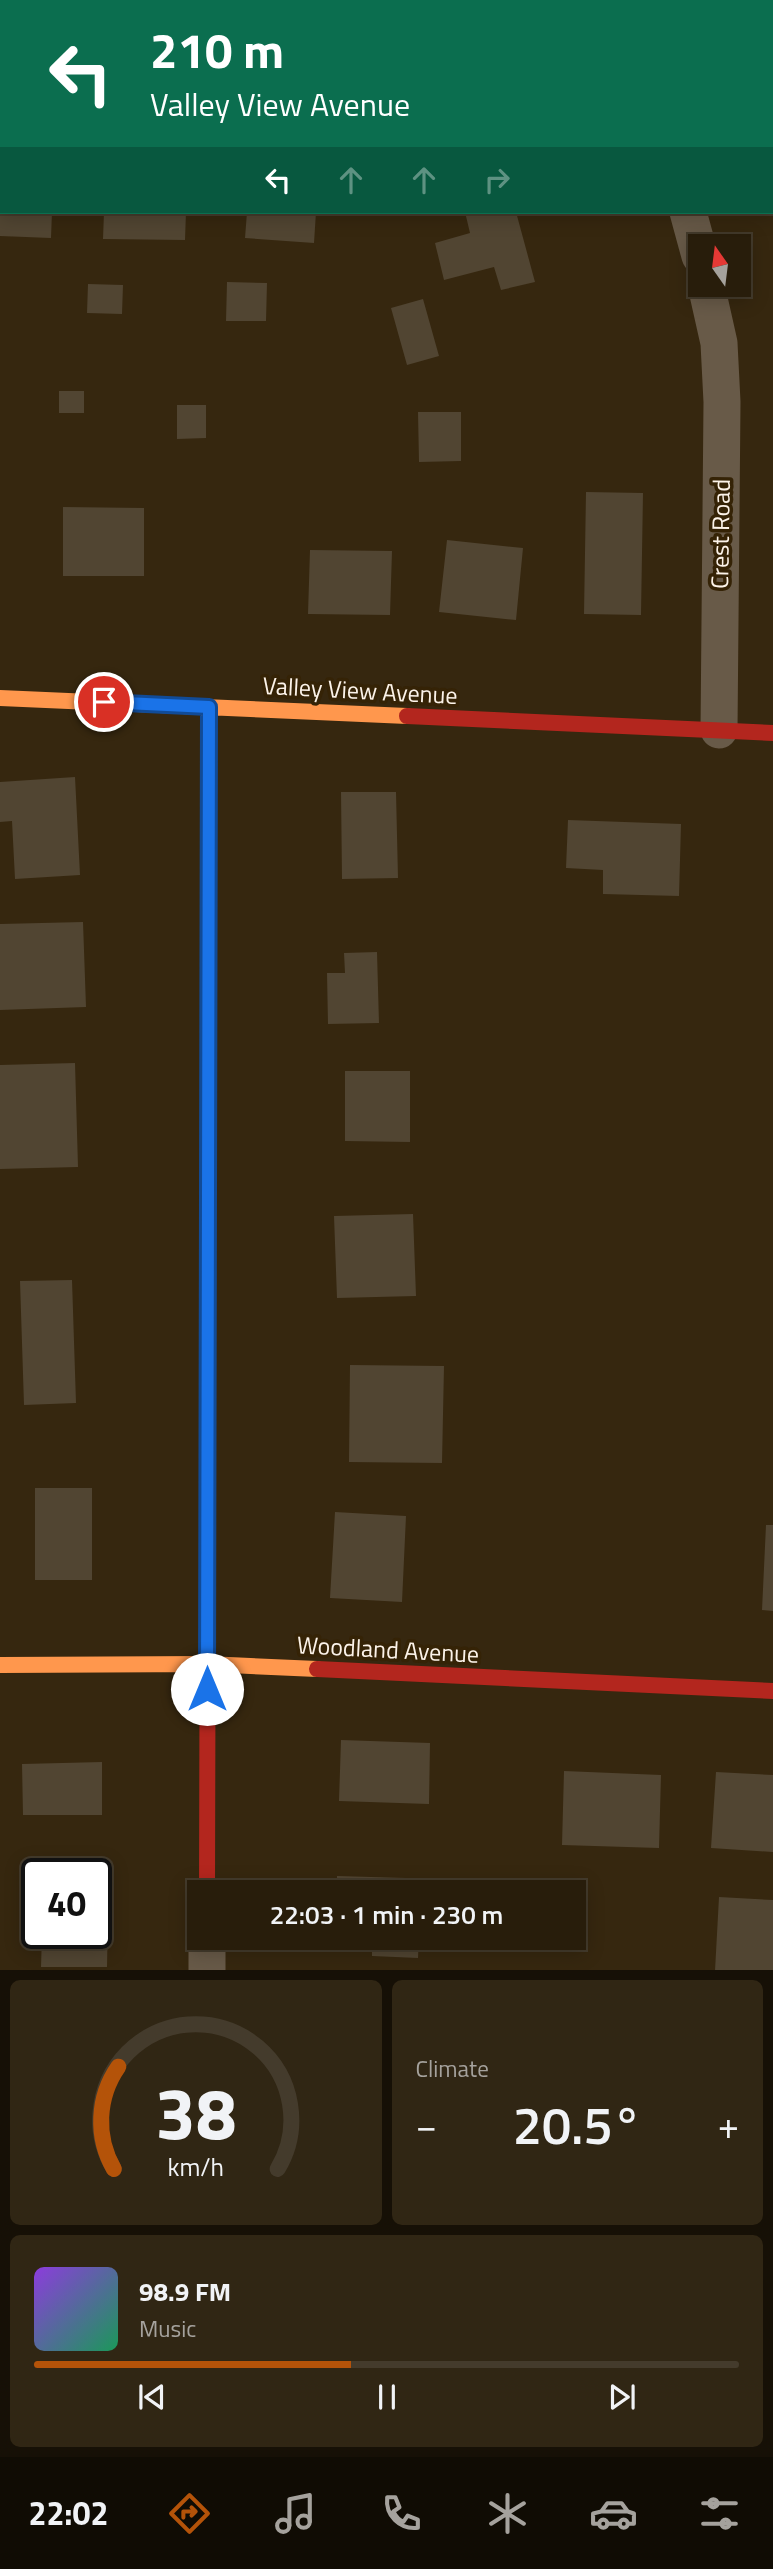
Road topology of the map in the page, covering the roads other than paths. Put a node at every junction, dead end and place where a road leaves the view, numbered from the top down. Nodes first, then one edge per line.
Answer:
1 (689, 214) edge
2 (694, 234) edge
3 (709, 298) edge
4 (0, 698) edge
5 (209, 707) junction
6 (719, 730) junction
7 (773, 733) edge
8 (207, 1664) junction
9 (0, 1665) edge
10 (773, 1691) edge
11 (207, 1880) edge
12 (207, 1950) edge
13 (207, 1970) edge

1 - 2 street
3 - 6 street, Crest Road
4 - 5 street, Valley View Avenue
5 - 6 street, Valley View Avenue
5 - 8 street
6 - 7 street
8 - 9 street, Woodland Avenue
8 - 10 street, Woodland Avenue
8 - 11 street
12 - 13 street

